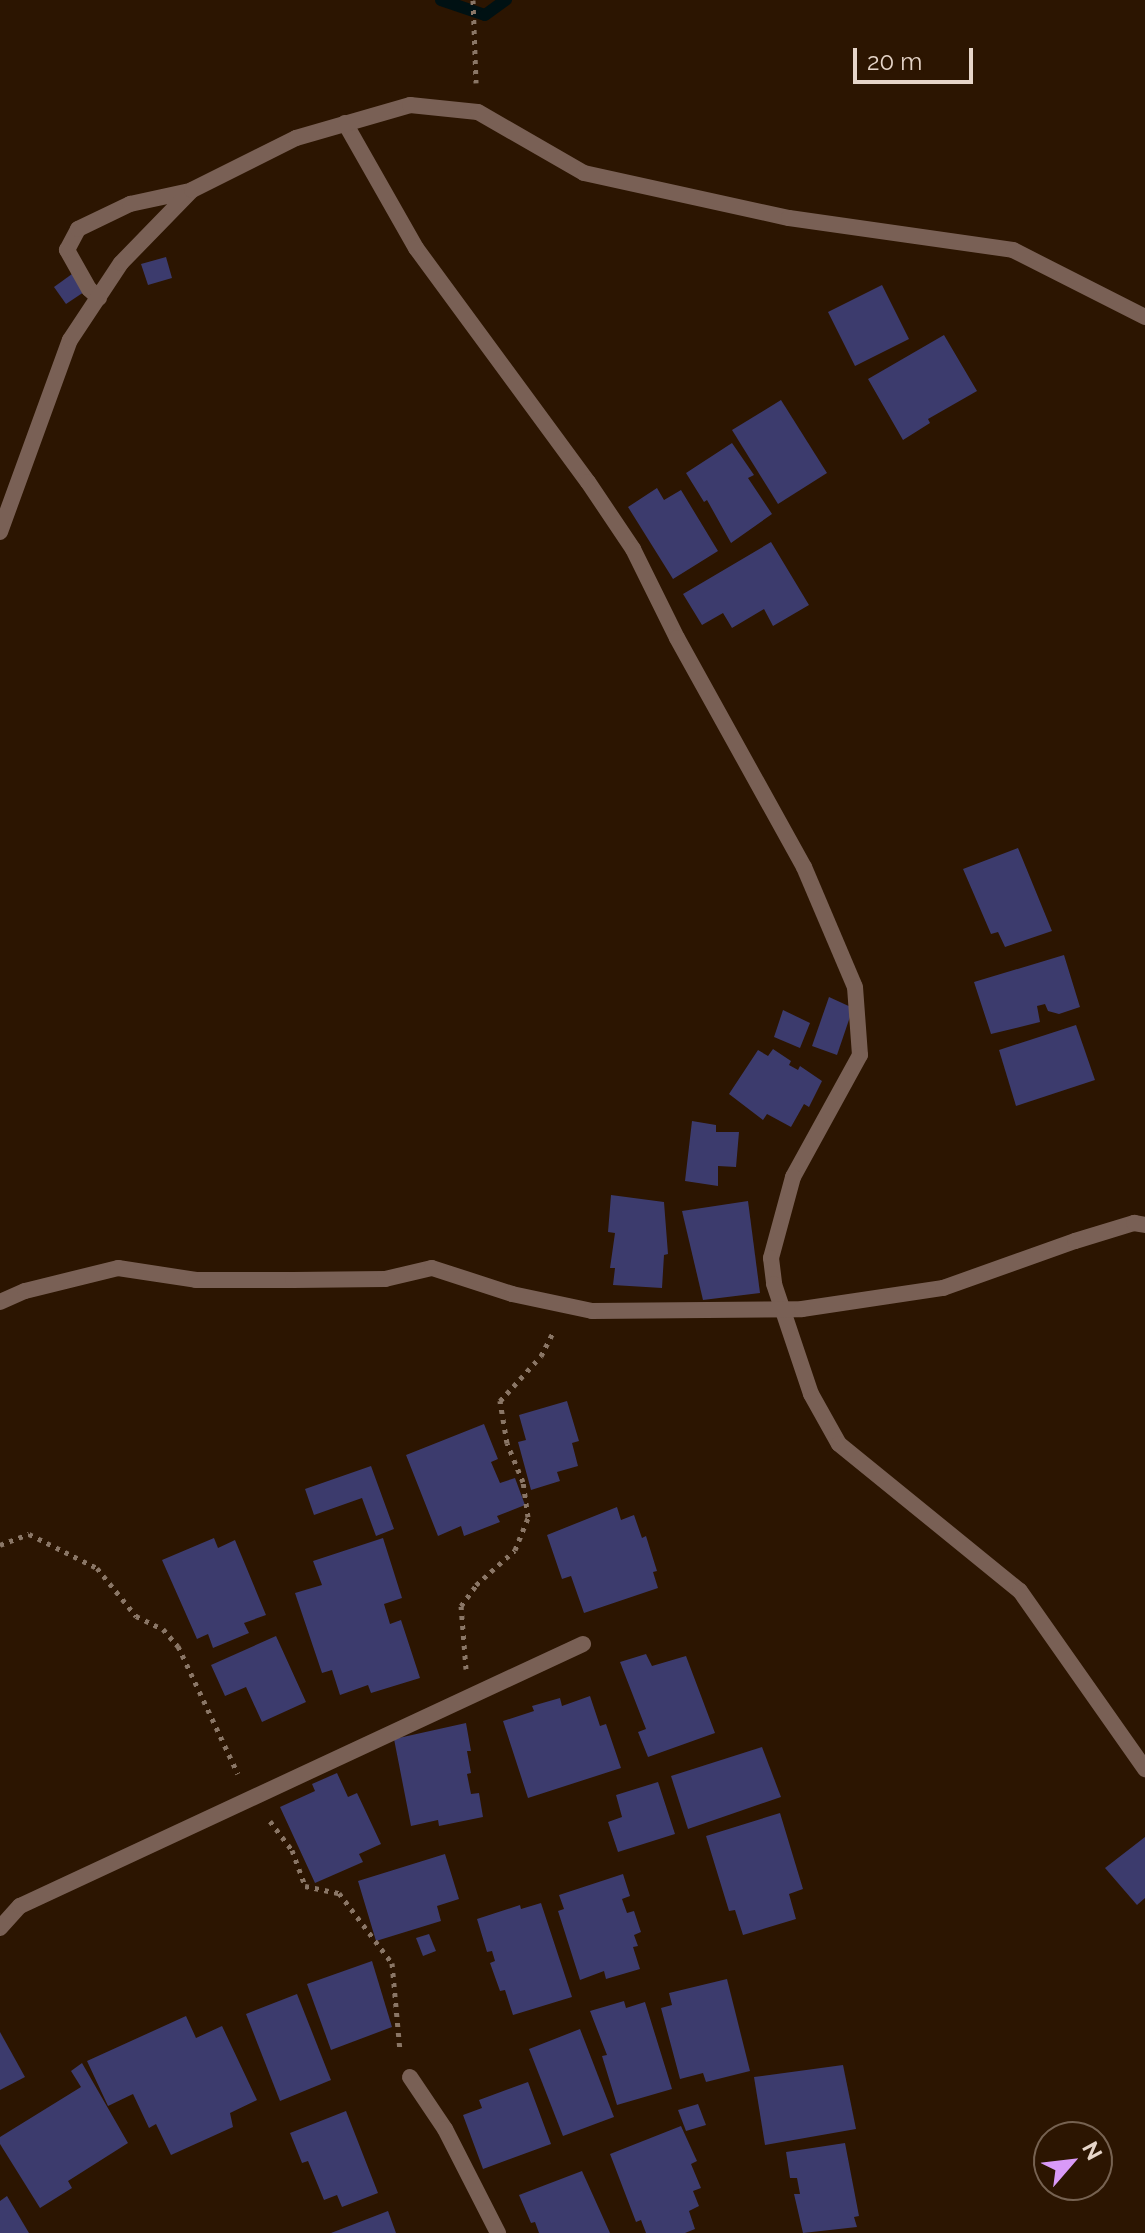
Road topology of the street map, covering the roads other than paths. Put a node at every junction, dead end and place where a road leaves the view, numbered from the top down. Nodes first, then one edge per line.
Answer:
1 (345, 123) junction
2 (192, 190) junction
3 (99, 298) junction
4 (1145, 317) edge
5 (0, 532) edge
6 (1145, 1225) edge
7 (0, 1302) edge
8 (783, 1310) junction
9 (583, 1644) dead end
10 (1145, 1769) edge
11 (0, 1928) edge
12 (410, 2077) dead end
13 (498, 2233) edge

1 - 2 street
1 - 4 street
1 - 8 street
2 - 3 street
2 - 3 street
3 - 5 street
6 - 8 street
7 - 8 street
8 - 10 street
9 - 11 street
12 - 13 street

